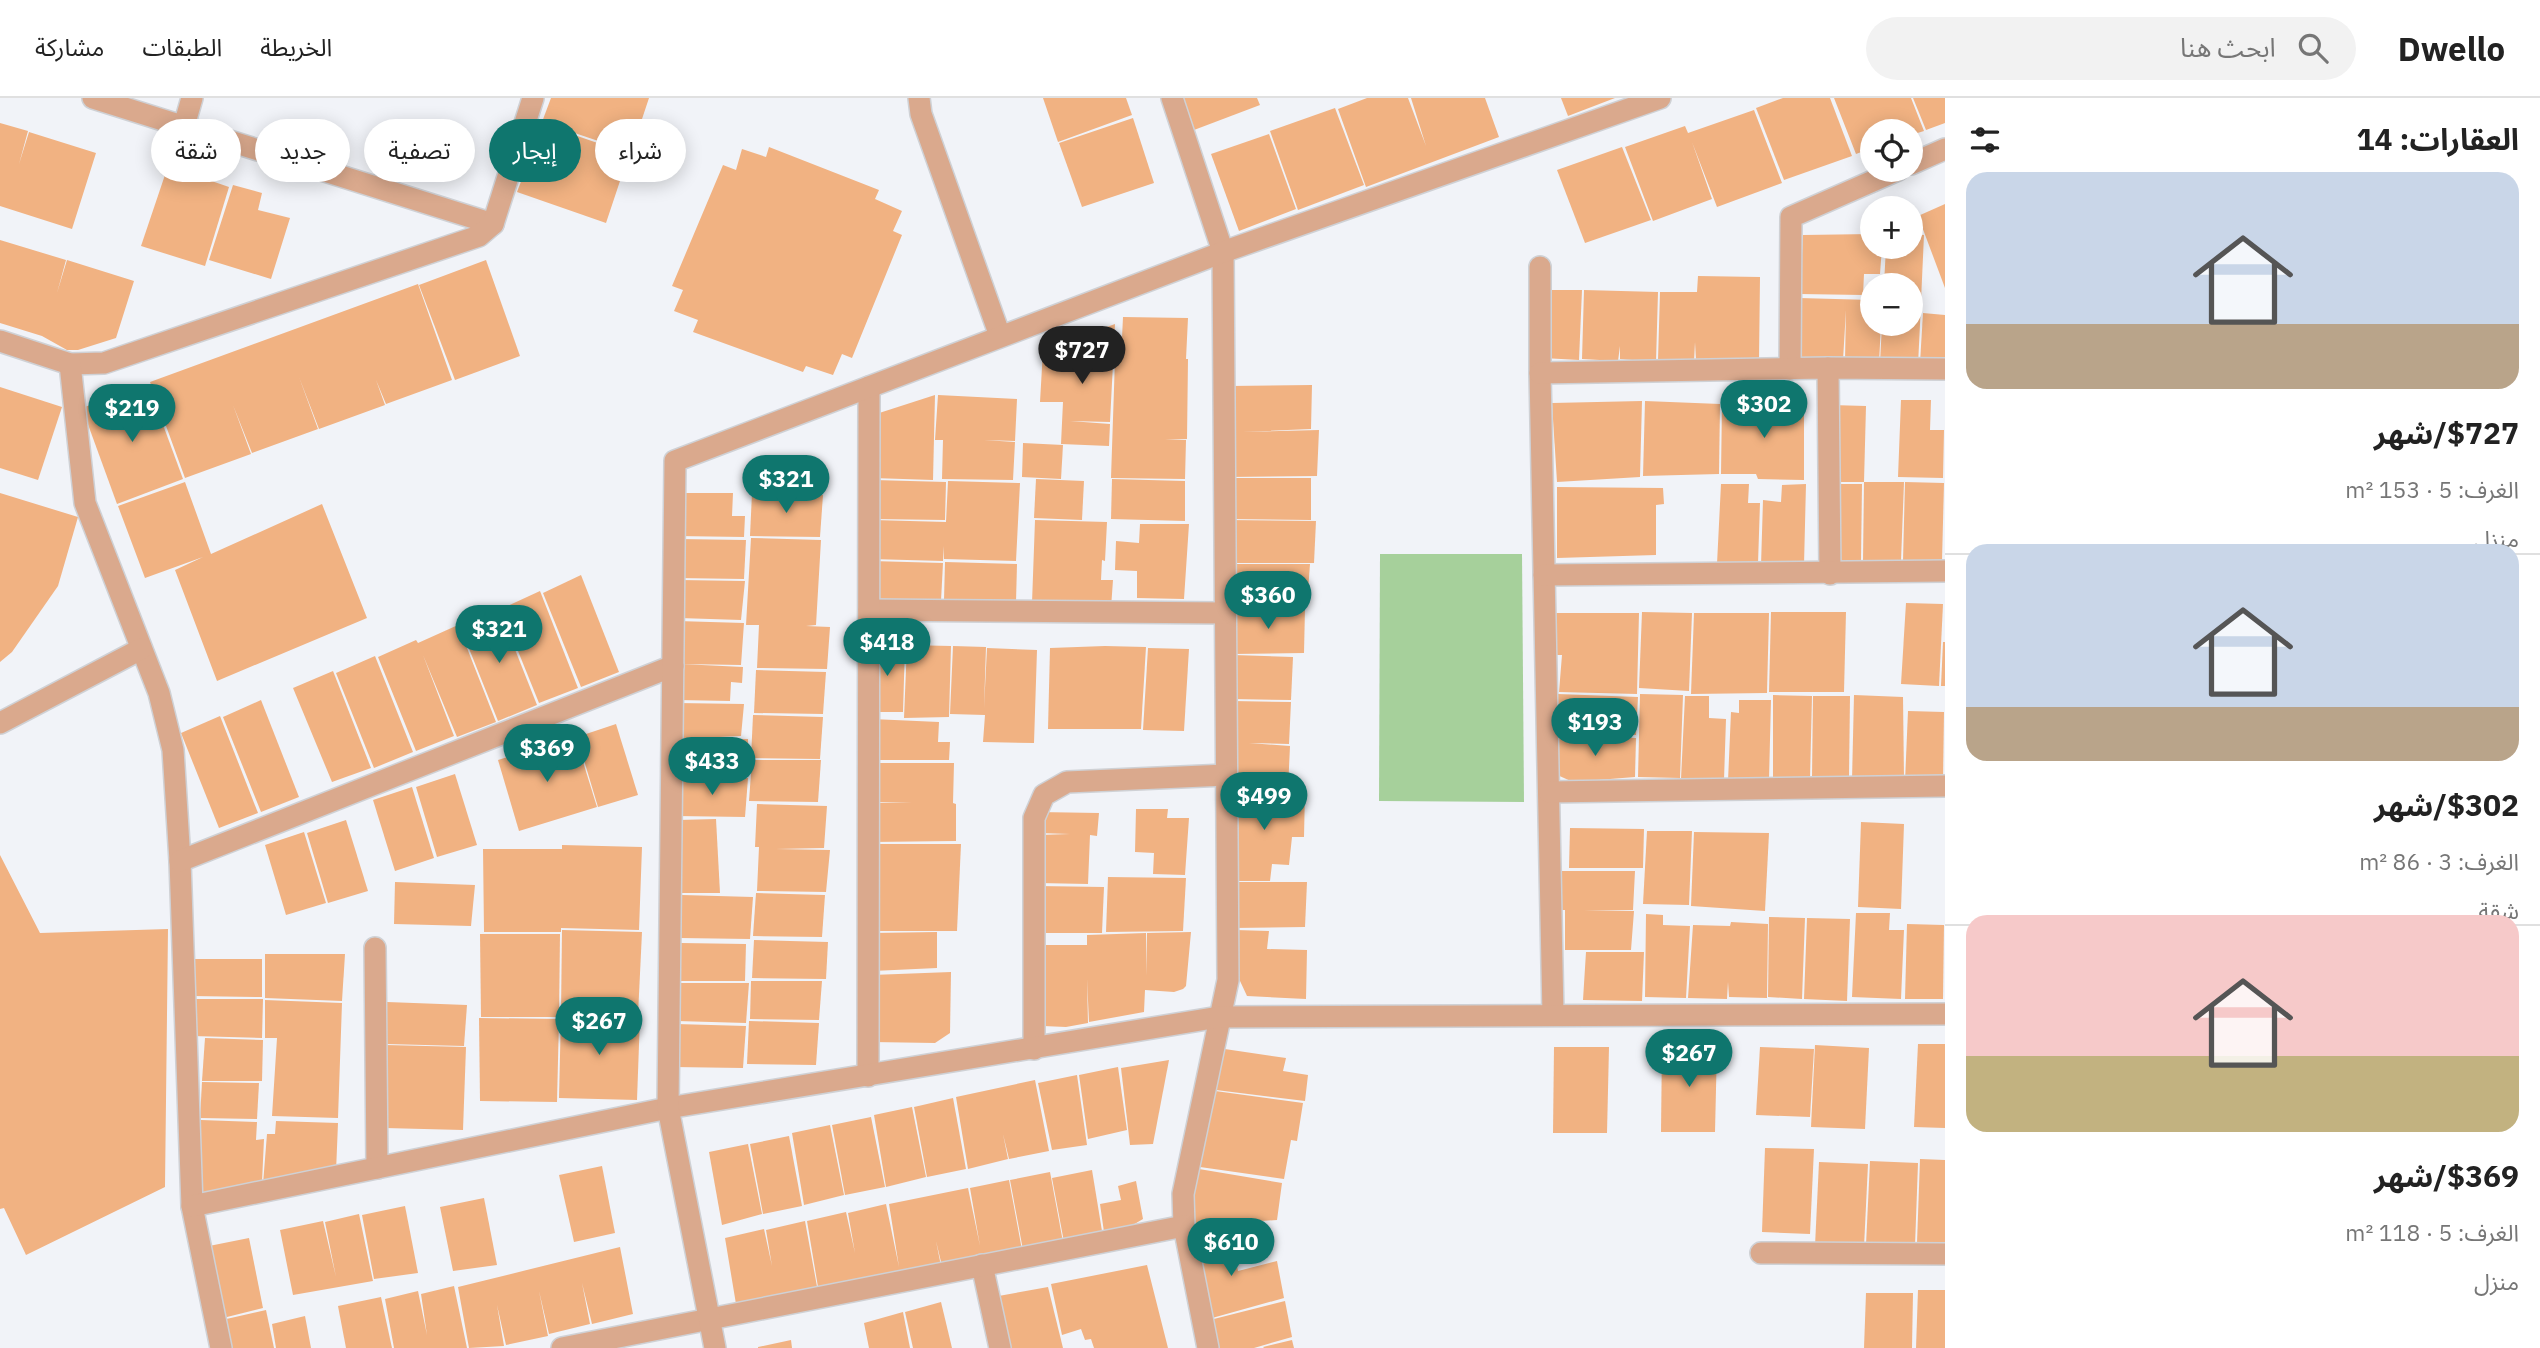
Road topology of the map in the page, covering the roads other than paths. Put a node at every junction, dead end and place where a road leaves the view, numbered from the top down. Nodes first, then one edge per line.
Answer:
1 (93, 98) edge
2 (192, 98) edge
3 (533, 98) edge
4 (919, 98) edge
5 (1172, 98) edge
6 (1660, 98) edge
7 (159, 119) edge
8 (186, 119) edge
9 (241, 145) edge
10 (1945, 149) edge
11 (1923, 159) edge
12 (1871, 182) edge
13 (493, 224) junction
14 (1223, 252) junction
15 (1540, 267) dead end
16 (1000, 337) junction
17 (0, 341) edge
18 (70, 364) junction
19 (1828, 368) junction
20 (1790, 369) junction
21 (1945, 369) edge
22 (1540, 373) junction
23 (869, 387) junction
24 (1945, 571) edge
25 (1830, 574) junction
26 (1544, 575) junction
27 (869, 610) junction
28 (1225, 613) junction
29 (141, 649) junction
30 (673, 666) junction
31 (0, 723) edge
32 (1226, 775) junction
33 (1945, 786) edge
34 (1549, 792) junction
35 (180, 860) junction
36 (375, 948) dead end
37 (1945, 1014) edge
38 (1553, 1015) junction
39 (1219, 1017) junction
40 (1034, 1049) junction
41 (868, 1076) junction
42 (668, 1108) junction
43 (377, 1168) junction
44 (192, 1206) junction
45 (1184, 1226) junction
46 (1761, 1252) dead end
47 (1945, 1254) edge
48 (982, 1265) junction
49 (710, 1320) junction
50 (221, 1348) edge
51 (562, 1348) edge
52 (715, 1348) edge
53 (999, 1348) edge
54 (1208, 1348) edge

1 - 7 street
2 - 8 street
3 - 13 street
4 - 16 street
5 - 14 street
6 - 14 street
9 - 13 street
10 - 11 street
12 - 20 street
13 - 18 street
14 - 16 street
14 - 28 street
15 - 22 street
16 - 23 street
17 - 18 street
18 - 29 street
19 - 20 street
19 - 21 street
19 - 25 street
20 - 22 street
22 - 26 street
23 - 27 street
23 - 30 street
24 - 25 street
25 - 26 street
26 - 34 street
27 - 28 street
27 - 41 street
28 - 32 street
29 - 31 street
29 - 35 street
30 - 35 street
30 - 42 street
32 - 39 street
32 - 40 street
33 - 34 street
34 - 38 street
35 - 44 street
36 - 43 street
37 - 38 street
38 - 39 street
39 - 40 street
39 - 45 street
40 - 41 street
41 - 42 street
42 - 43 street
42 - 49 street
43 - 44 street
44 - 50 street
45 - 48 street
45 - 54 street
46 - 47 street
48 - 49 street
48 - 53 street
49 - 51 street
49 - 52 street

